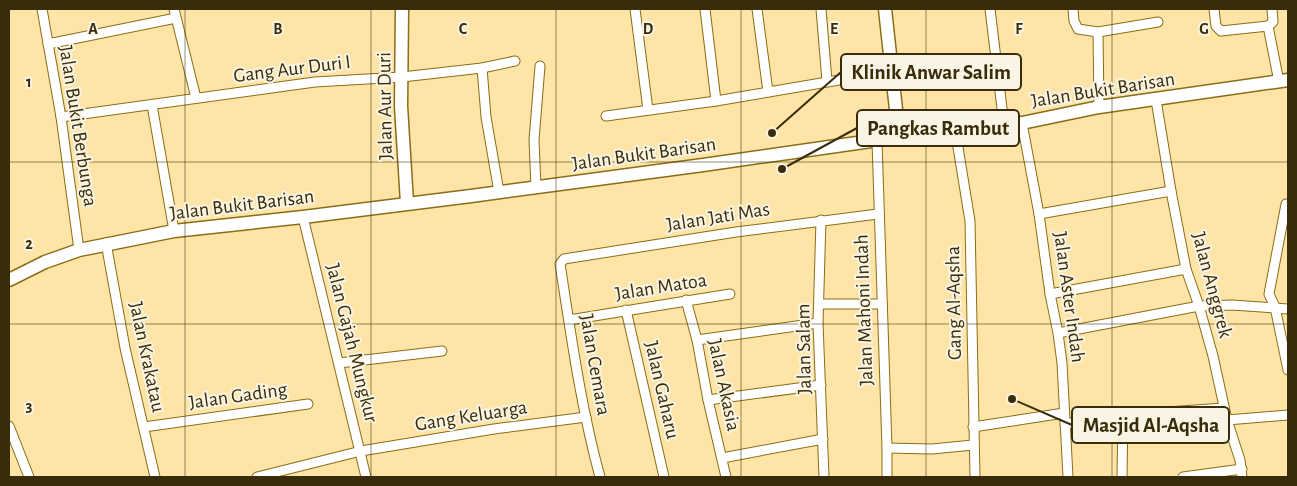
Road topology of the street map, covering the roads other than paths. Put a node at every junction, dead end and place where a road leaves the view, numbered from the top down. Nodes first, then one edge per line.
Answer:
1 (42, 9) edge
2 (402, 9) edge
3 (635, 9) edge
4 (705, 9) edge
5 (757, 9) edge
6 (821, 9) edge
7 (885, 9) edge
8 (990, 9) edge
9 (1073, 9) edge
10 (1214, 9) edge
11 (1272, 9) edge
12 (175, 13) edge
13 (1158, 22) dead end
14 (1268, 26) junction
15 (1098, 32) junction
16 (48, 44) junction
17 (515, 61) dead end
18 (540, 66) dead end
19 (482, 68) junction
20 (892, 70) junction
21 (402, 77) junction
22 (828, 81) junction
23 (1284, 81) edge
24 (768, 92) junction
25 (196, 98) junction
26 (1156, 100) junction
27 (716, 101) junction
28 (152, 105) junction
29 (1099, 108) junction
30 (648, 110) junction
31 (606, 116) dead end
32 (61, 117) junction
33 (1022, 123) junction
34 (1004, 125) junction
35 (955, 129) junction
36 (899, 137) junction
37 (876, 141) junction
38 (536, 187) junction
39 (1171, 191) junction
40 (499, 192) junction
41 (407, 203) junction
42 (1286, 204) dead end
43 (878, 214) junction
44 (1039, 214) junction
45 (304, 217) junction
46 (821, 220) junction
47 (174, 231) junction
48 (106, 243) junction
49 (79, 250) junction
50 (564, 259) joint
51 (1186, 269) junction
52 (9, 280) edge
53 (730, 294) dead end
54 (1050, 294) junction
55 (686, 300) junction
56 (820, 304) junction
57 (882, 304) junction
58 (1199, 306) junction
59 (1275, 307) junction
60 (1288, 309) edge
61 (626, 310) junction
62 (569, 320) junction
63 (818, 323) junction
64 (1058, 332) junction
65 (697, 340) junction
66 (442, 351) dead end
67 (339, 363) junction
68 (1288, 370) edge
69 (822, 385) junction
70 (708, 400) junction
71 (308, 404) dead end
72 (1224, 408) junction
73 (1064, 413) junction
74 (1123, 416) junction
75 (1288, 416) edge
76 (586, 417) junction
77 (1226, 420) junction
78 (1065, 424) junction
79 (9, 426) edge
80 (144, 427) junction
81 (973, 427) junction
82 (823, 439) junction
83 (973, 445) junction
84 (887, 448) junction
85 (361, 451) junction
86 (722, 458) junction
87 (1242, 473) edge
88 (29, 477) edge
89 (155, 477) edge
90 (257, 477) edge
91 (366, 477) edge
92 (600, 477) edge
93 (664, 477) edge
94 (726, 477) edge
95 (824, 477) edge
96 (887, 477) edge
97 (975, 477) edge
98 (1068, 477) edge
99 (1122, 477) edge
100 (1184, 477) edge

1 - 16 street, Jalan Bukit Berbunga
2 - 21 main road, Jalan Aur Duri
3 - 30 street
4 - 27 street
5 - 24 street
6 - 22 street
7 - 20 main road
8 - 34 street
9 - 15 street
10 - 14 street
11 - 14 street
12 - 16 street
12 - 25 street
13 - 15 street
14 - 23 street
15 - 29 street
16 - 32 street, Jalan Bukit Berbunga
17 - 19 street, Gang Aur Duri I
18 - 38 street
19 - 21 street, Gang Aur Duri I
19 - 40 street
20 - 22 street
20 - 36 main road
21 - 25 street, Gang Aur Duri I
21 - 41 main road, Jalan Aur Duri
22 - 24 street
23 - 26 main road, Jalan Bukit Barisan
24 - 27 street
25 - 28 street, Gang Aur Duri I
26 - 29 main road, Jalan Bukit Barisan
26 - 39 street, Jalan Anggrek
27 - 30 street
28 - 32 street, Gang Aur Duri I
28 - 47 street
29 - 33 main road, Jalan Bukit Barisan
30 - 31 street
32 - 49 street, Jalan Bukit Berbunga
33 - 34 main road, Jalan Bukit Barisan
33 - 44 street, Jalan Aster Indah
34 - 35 main road, Jalan Bukit Barisan
35 - 36 main road, Jalan Bukit Barisan
35 - 81 street, Gang Al-Aqsha
36 - 37 main road, Jalan Bukit Barisan
37 - 38 main road, Jalan Bukit Barisan
37 - 43 street, Jalan Mahoni Indah
38 - 40 main road, Jalan Bukit Barisan
39 - 44 street
39 - 51 street, Jalan Anggrek
40 - 41 main road, Jalan Bukit Barisan
41 - 45 main road, Jalan Bukit Barisan
42 - 59 street
43 - 46 street, Jalan Jati Mas
43 - 57 street, Jalan Mahoni Indah
44 - 54 street, Jalan Aster Indah
45 - 47 main road, Jalan Bukit Barisan
45 - 67 street, Jalan Gajah Mungkur
46 - 50 street, Jalan Jati Mas
46 - 56 street, Jalan Salam
47 - 48 main road, Jalan Bukit Barisan
48 - 49 main road, Jalan Bukit Barisan
48 - 80 street, Jalan Krakatau
49 - 52 main road, Jalan Bukit Barisan
50 - 62 street, Jalan Cemara
51 - 54 street
51 - 58 street, Jalan Anggrek
53 - 55 street, Jalan Matoa
54 - 64 street, Jalan Aster Indah
55 - 61 street, Jalan Matoa
55 - 65 street, Jalan Akasia
56 - 57 street
56 - 63 street, Jalan Salam
57 - 84 street, Jalan Mahoni Indah
58 - 59 street
58 - 64 street
58 - 72 street, Jalan Anggrek
59 - 60 street
59 - 68 street
61 - 62 street, Jalan Matoa
61 - 93 street, Jalan Gaharu
62 - 76 street, Jalan Cemara
63 - 65 street
63 - 69 street, Jalan Salam
64 - 73 street, Jalan Aster Indah
65 - 70 street, Jalan Akasia
66 - 67 street
67 - 85 street, Jalan Gajah Mungkur
69 - 70 street
69 - 82 street, Jalan Salam
70 - 86 street, Jalan Akasia
71 - 80 street, Jalan Gading
72 - 74 street
72 - 77 street, Jalan Anggrek
73 - 78 street, Jalan Aster Indah
73 - 81 street
74 - 78 street
74 - 99 street
75 - 77 street
76 - 85 street, Gang Keluarga
76 - 92 street, Jalan Cemara
77 - 87 street, Jalan Anggrek
78 - 98 street, Jalan Aster Indah
79 - 88 street
80 - 89 street, Jalan Krakatau
81 - 83 street, Gang Al-Aqsha
82 - 86 street
82 - 95 street, Jalan Salam
83 - 84 street
83 - 97 street, Gang Al-Aqsha
84 - 96 street, Jalan Mahoni Indah
85 - 90 street, Gang Keluarga
85 - 91 street, Jalan Gajah Mungkur
86 - 94 street, Jalan Akasia
87 - 100 street

